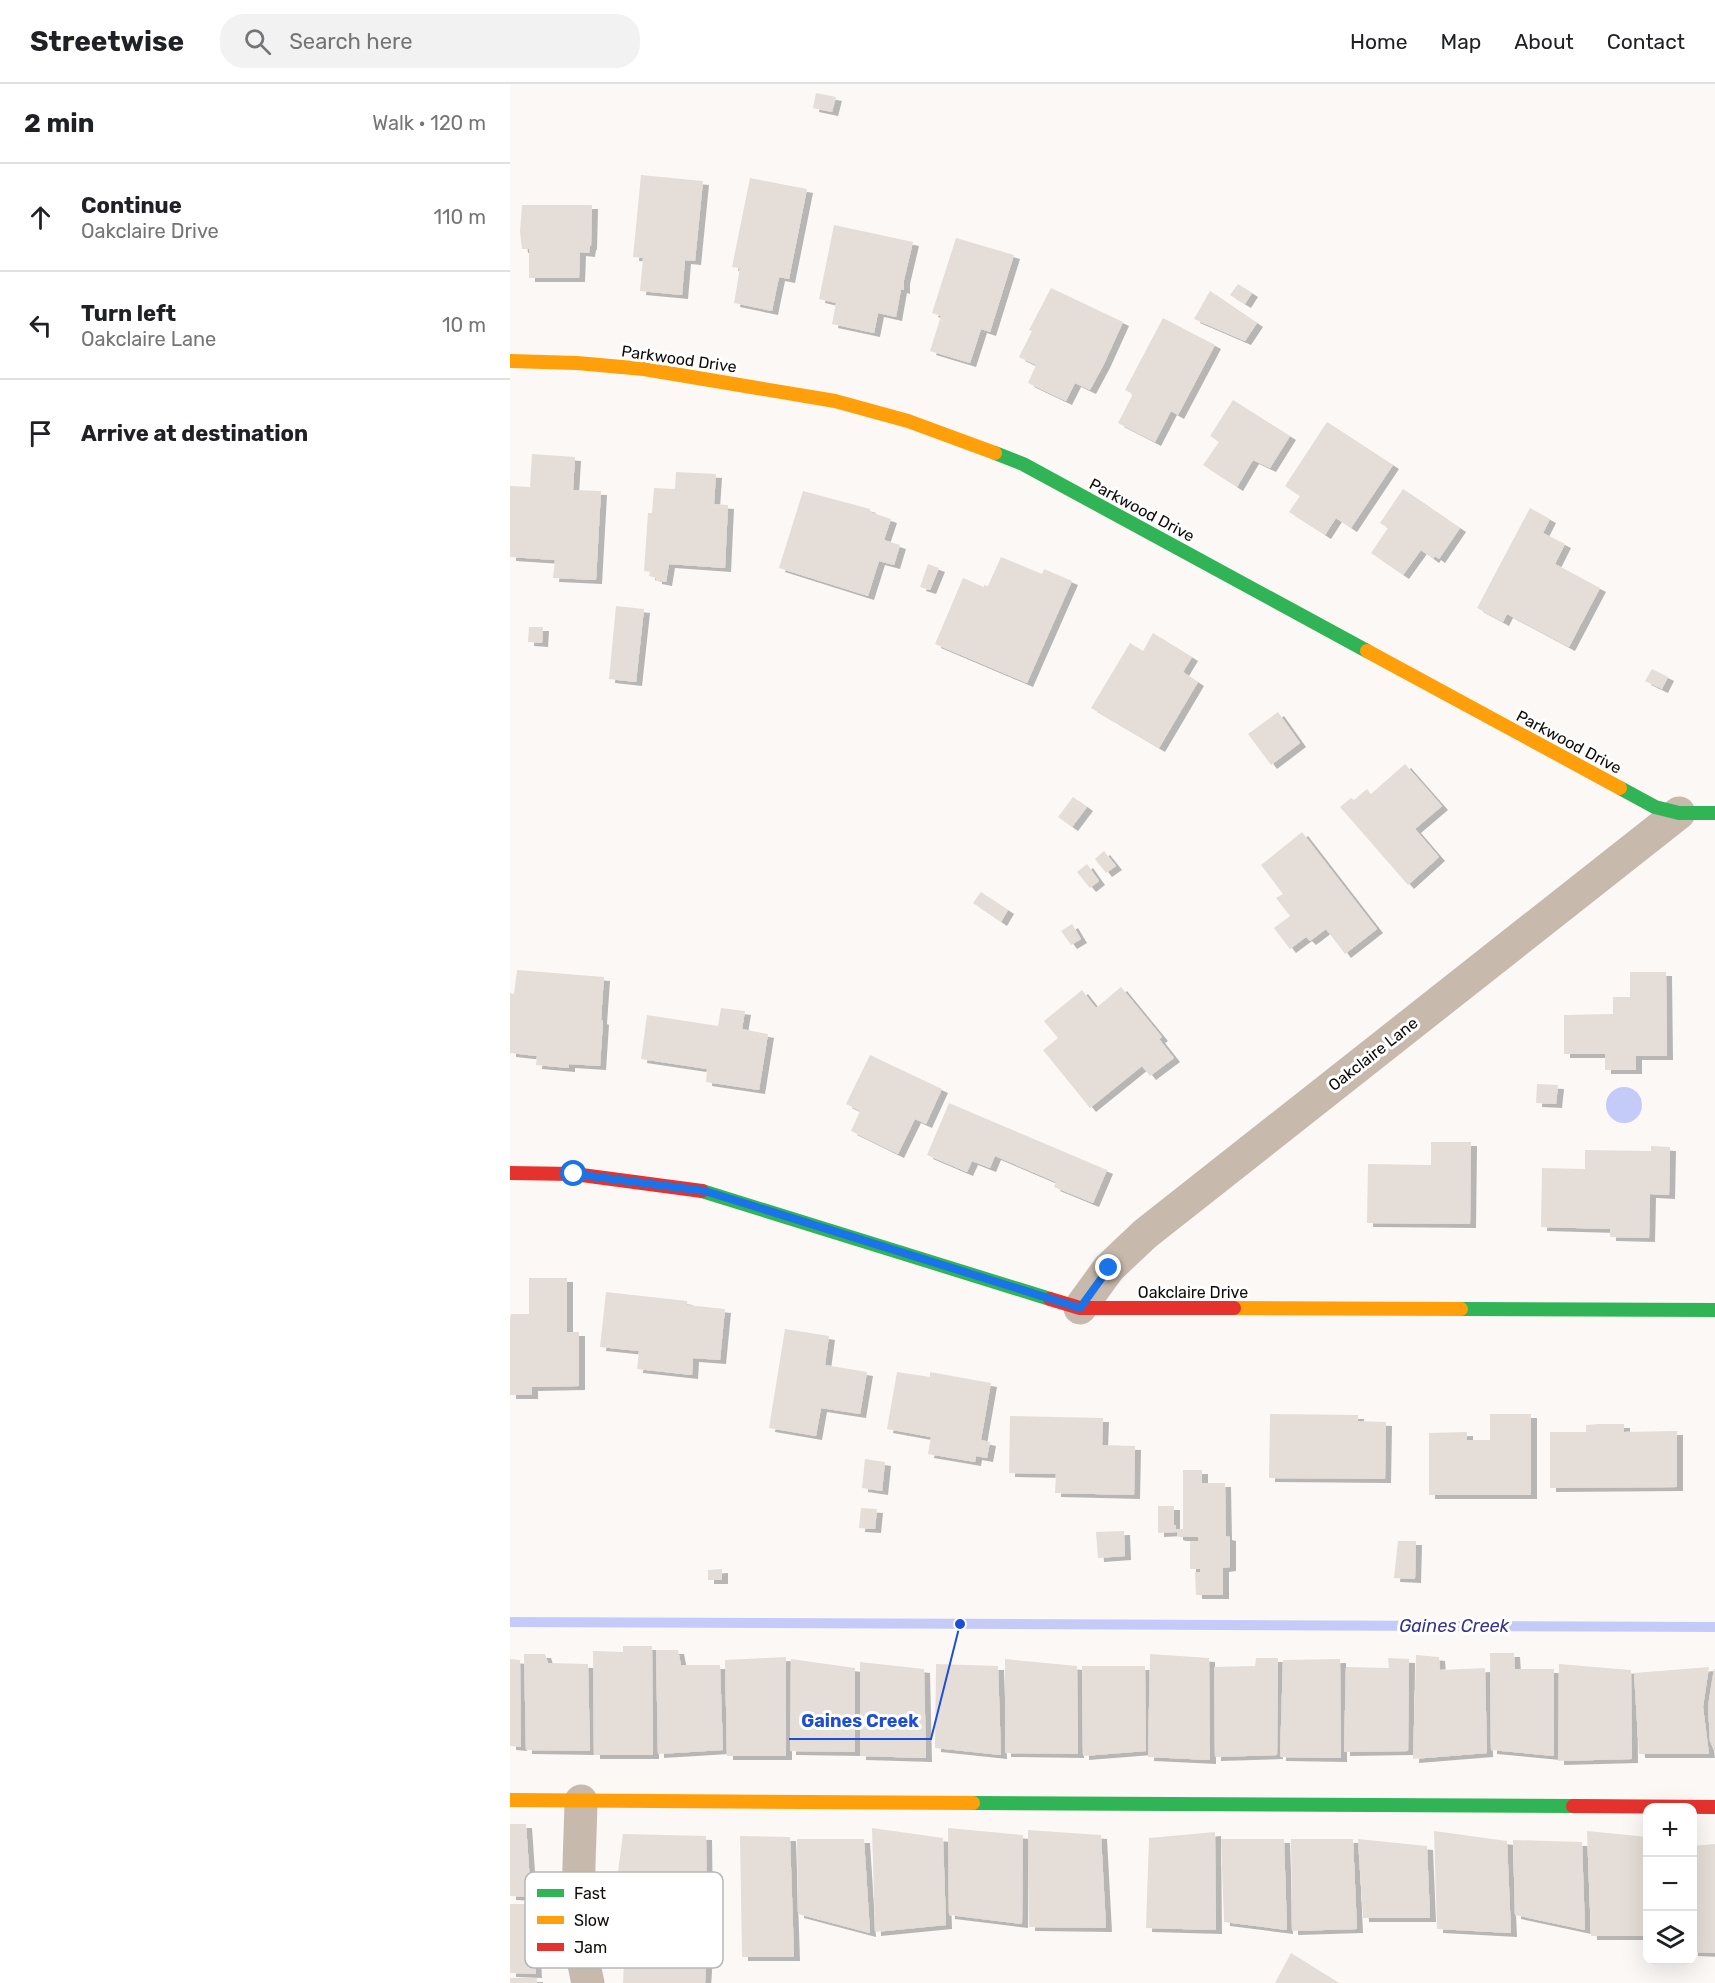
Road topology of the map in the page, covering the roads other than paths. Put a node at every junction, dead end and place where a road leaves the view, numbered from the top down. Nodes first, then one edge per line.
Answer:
1 (510, 361) edge
2 (1679, 813) junction
3 (1715, 813) edge
4 (510, 1173) edge
5 (1080, 1308) junction
6 (1715, 1310) edge
7 (510, 1800) edge
8 (581, 1801) junction
9 (1715, 1807) edge
10 (580, 1872) edge
11 (585, 1968) edge
12 (588, 1983) edge

1 - 2 street, Parkwood Drive
2 - 3 street, Parkwood Drive
2 - 5 street, Oakclaire Lane
4 - 5 street, Oakclaire Drive
5 - 6 street, Oakclaire Drive
7 - 8 street
8 - 9 street
8 - 10 street
11 - 12 street

